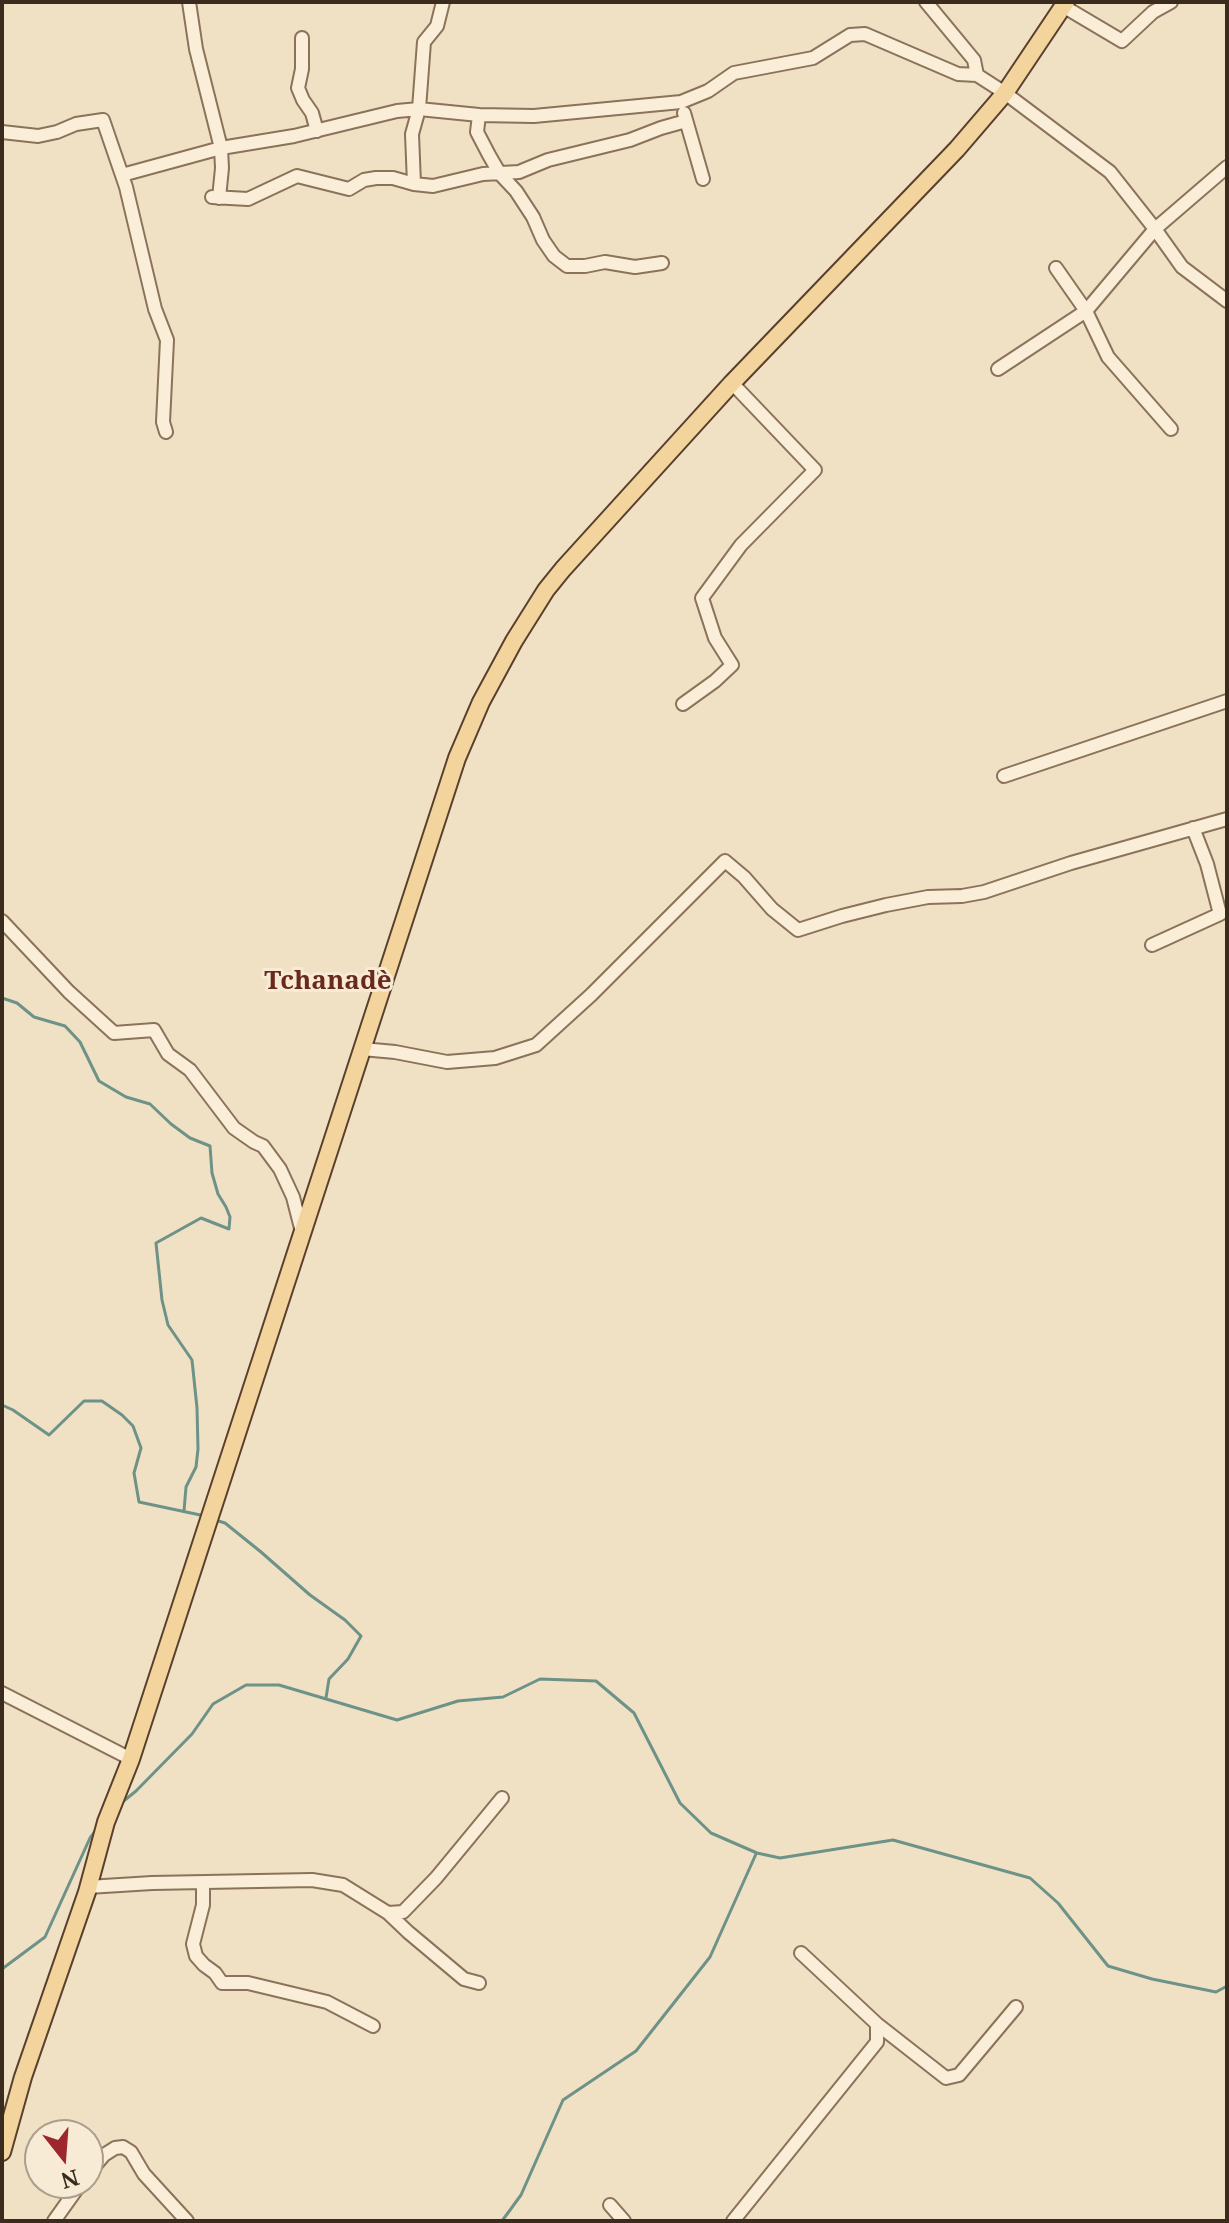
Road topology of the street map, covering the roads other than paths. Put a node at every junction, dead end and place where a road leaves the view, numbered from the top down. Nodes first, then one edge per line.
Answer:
1 (189, 2) edge
2 (443, 2) edge
3 (926, 2) edge
4 (1171, 2) edge
5 (1065, 4) edge
6 (302, 38) dead end
7 (977, 75) junction
8 (1005, 93) junction
9 (681, 102) junction
10 (419, 109) junction
11 (479, 115) junction
12 (686, 121) junction
13 (317, 131) junction
14 (2, 132) edge
15 (221, 148) junction
16 (1227, 167) edge
17 (500, 174) junction
18 (122, 175) junction
19 (703, 179) dead end
20 (414, 184) junction
21 (1155, 229) junction
22 (662, 263) dead end
23 (1056, 268) dead end
24 (1227, 301) edge
25 (1086, 311) junction
26 (998, 369) dead end
27 (732, 383) junction
28 (1171, 429) dead end
29 (166, 432) dead end
30 (1227, 701) edge
31 (683, 704) dead end
32 (1004, 776) dead end
33 (1227, 819) edge
34 (1193, 828) junction
35 (2, 921) edge
36 (1152, 945) dead end
37 (362, 1049) junction
38 (302, 1233) junction
39 (2, 1693) edge
40 (131, 1759) junction
41 (502, 1798) dead end
42 (203, 1883) junction
43 (88, 1887) junction
44 (388, 1913) junction
45 (801, 1953) dead end
46 (479, 1983) dead end
47 (1016, 2007) dead end
48 (877, 2024) junction
49 (373, 2026) dead end
50 (2, 2152) edge
51 (104, 2155) edge
52 (70, 2199) edge
53 (610, 2205) dead end
54 (54, 2221) edge
55 (187, 2221) edge
56 (624, 2221) edge
57 (733, 2221) edge

1 - 15 street
2 - 10 street
3 - 7 street
4 - 5 street
5 - 8 main road
6 - 13 street
7 - 8 street
7 - 9 street
8 - 21 street
8 - 27 main road
9 - 11 street
9 - 12 street
10 - 11 street
10 - 13 street
10 - 20 street
11 - 17 street
12 - 17 street
12 - 19 street
13 - 15 street
14 - 18 street
15 - 18 street
15 - 20 street
16 - 21 street
17 - 20 street
17 - 22 street
18 - 29 street
21 - 24 street
21 - 25 street
23 - 25 street
25 - 26 street
25 - 28 street
27 - 31 street
27 - 37 main road
30 - 32 street
33 - 34 street
34 - 36 street
34 - 37 street
35 - 38 street
37 - 38 main road
38 - 40 main road
39 - 40 street
40 - 43 main road
41 - 44 street
42 - 43 street
42 - 44 street
42 - 49 street
43 - 50 main road
44 - 46 street
45 - 48 street
47 - 48 street
48 - 57 street
51 - 55 street
52 - 54 street
53 - 56 street

